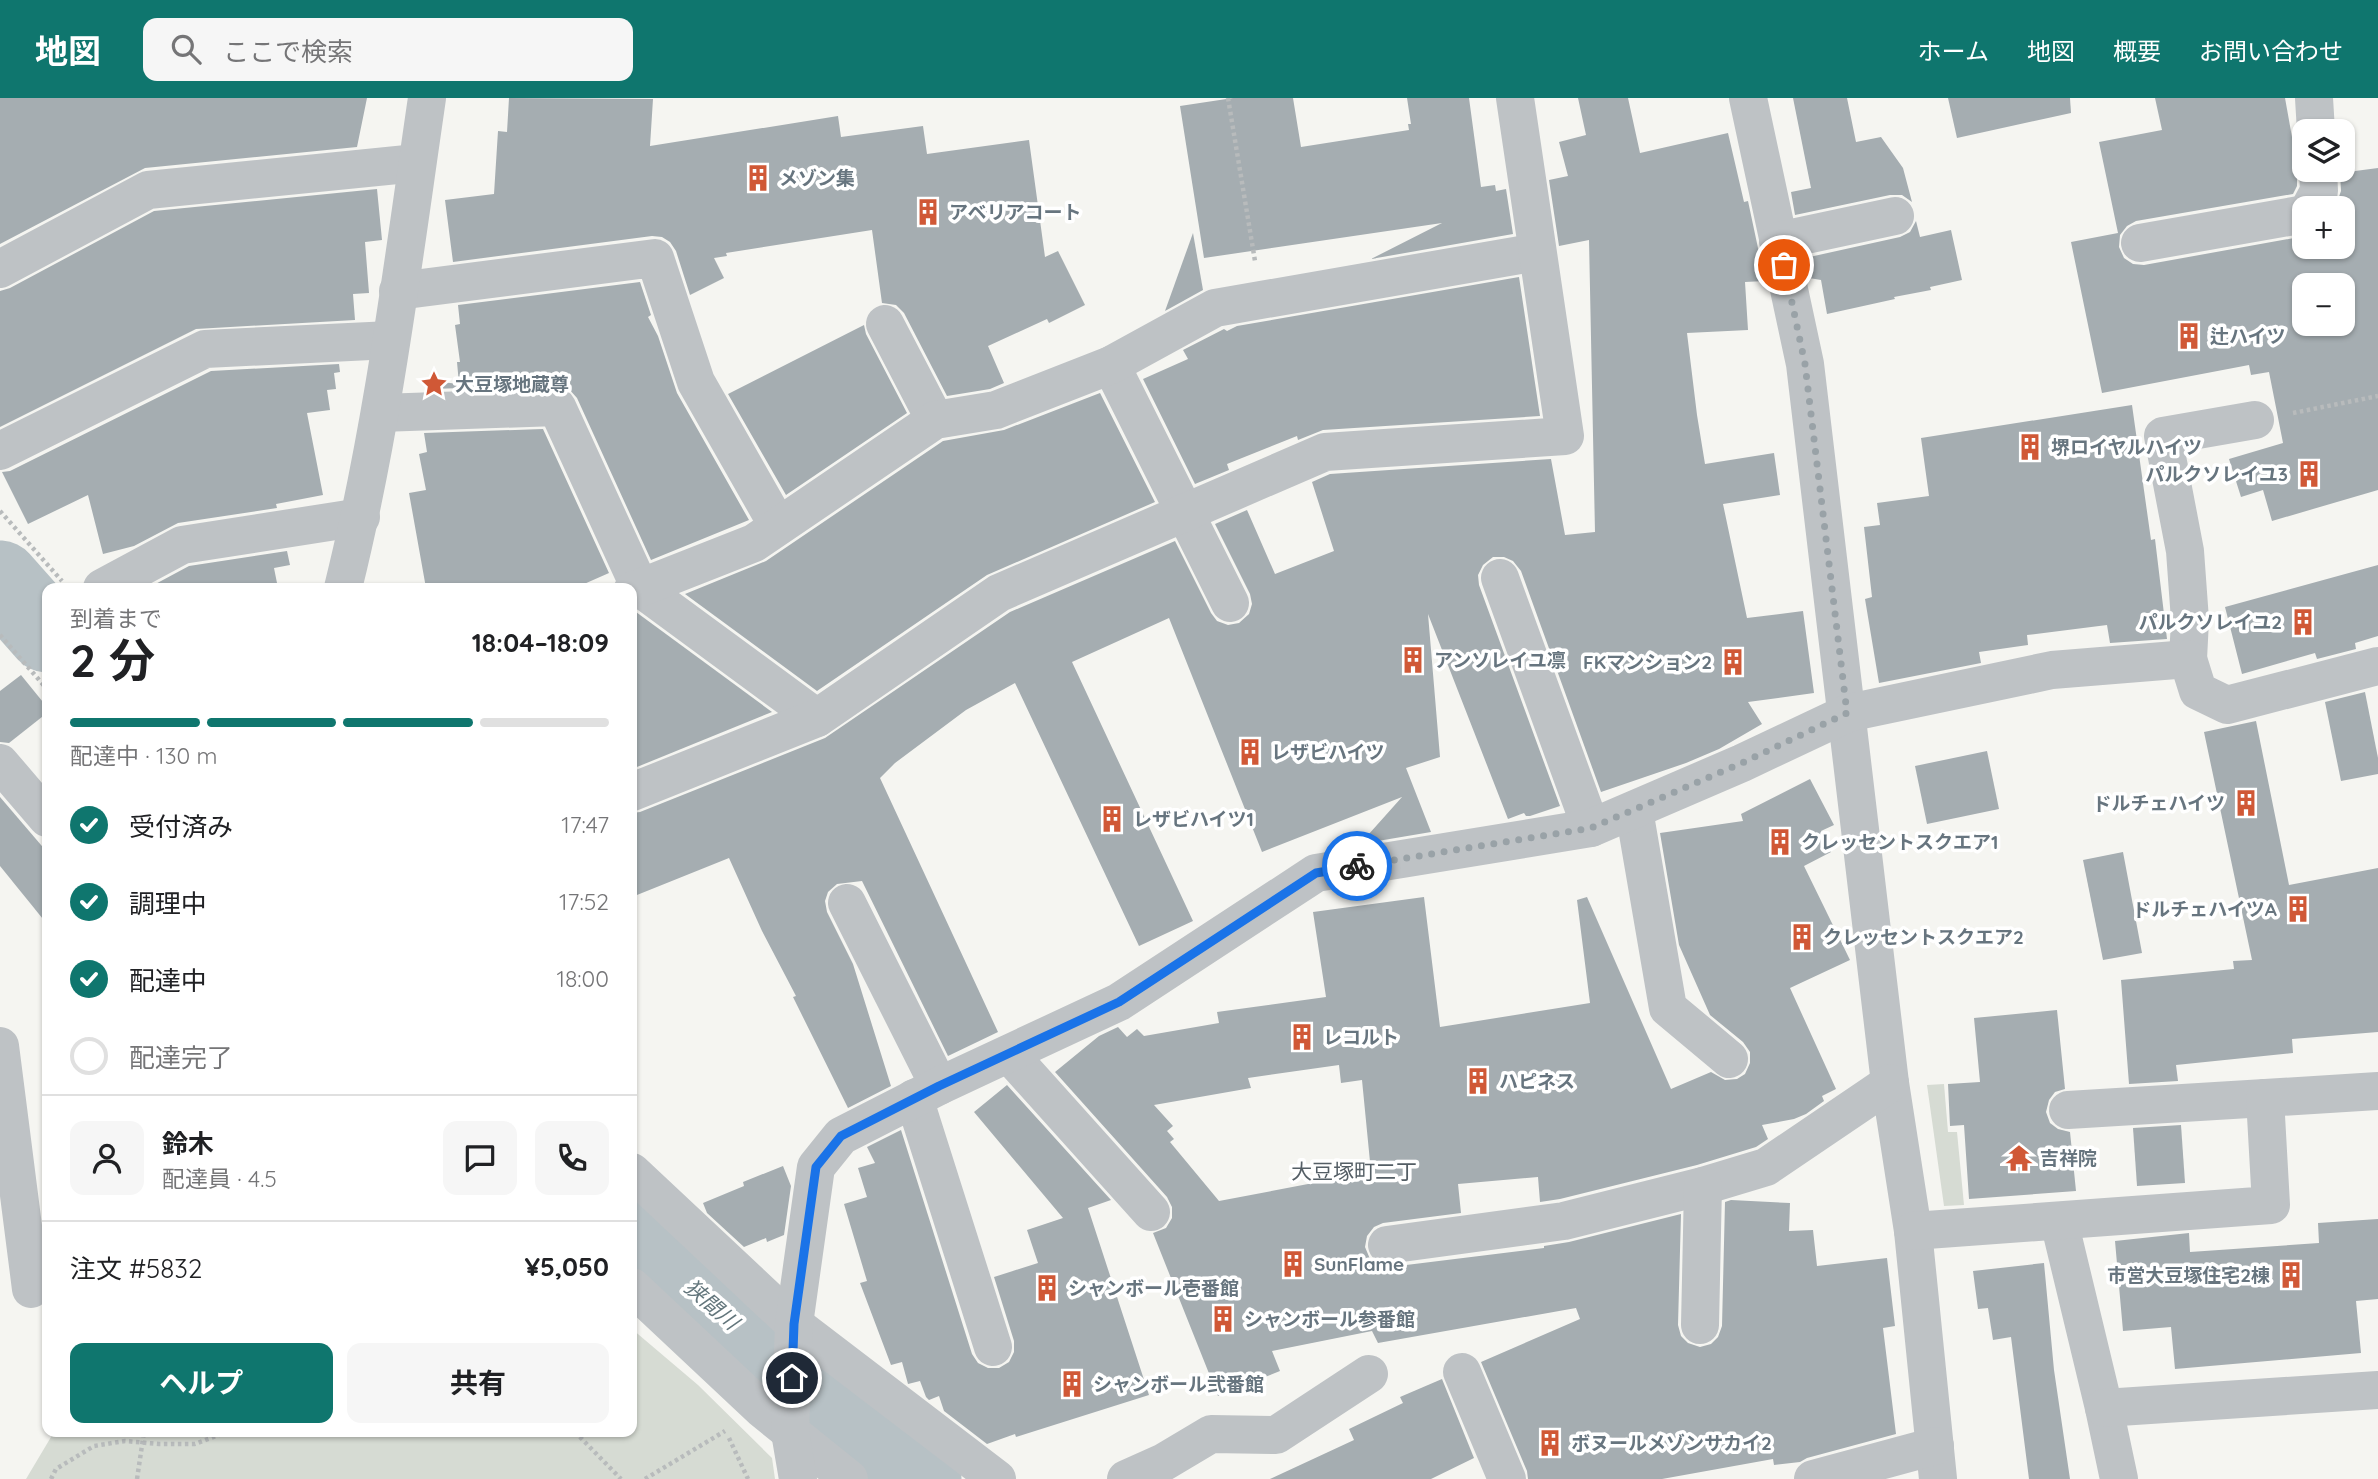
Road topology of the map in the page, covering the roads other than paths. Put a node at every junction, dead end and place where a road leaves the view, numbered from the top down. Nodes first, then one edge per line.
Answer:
1 (427, 98) edge
2 (1515, 98) edge
3 (1748, 98) edge
4 (2314, 98) edge
5 (2315, 119) edge
6 (417, 163) junction
7 (1895, 216) dead end
8 (2292, 216) edge
9 (1778, 241) junction
10 (2140, 243) dead end
11 (1536, 252) junction
12 (0, 269) edge
13 (398, 292) junction
14 (885, 324) dead end
15 (391, 340) junction
16 (1111, 365) junction
17 (380, 414) junction
18 (935, 420) junction
19 (2255, 420) road end
20 (0, 452) edge
21 (1184, 513) junction
22 (360, 517) junction
23 (778, 526) junction
24 (1500, 578) dead end
25 (111, 583) edge
26 (344, 583) edge
27 (633, 583) edge
28 (637, 589) edge
29 (637, 590) edge
30 (1230, 603) dead end
31 (2188, 659) junction
32 (2378, 666) edge
33 (1847, 713) junction
34 (817, 718) junction
35 (0, 763) edge
36 (637, 791) edge
37 (1634, 810) junction
38 (42, 812) edge
39 (1591, 828) junction
40 (847, 903) dead end
41 (0, 1046) edge
42 (1009, 1054) junction
43 (1729, 1059) dead end
44 (1889, 1083) junction
45 (2378, 1091) edge
46 (927, 1092) junction
47 (2265, 1098) junction
48 (2068, 1110) dead end
49 (637, 1177) edge
50 (1703, 1186) junction
51 (1151, 1212) dead end
52 (2059, 1221) junction
53 (1913, 1231) junction
54 (1387, 1245) dead end
55 (31, 1289) dead end
56 (637, 1292) edge
57 (794, 1324) junction
58 (1700, 1325) dead end
59 (993, 1347) dead end
60 (1462, 1373) dead end
61 (1369, 1374) dead end
62 (2378, 1390) edge
63 (2104, 1408) junction
64 (776, 1420) junction
65 (1936, 1462) edge
66 (798, 1479) edge
67 (849, 1479) edge
68 (997, 1479) edge
69 (1126, 1479) edge
70 (1507, 1479) edge
71 (1813, 1479) edge
72 (2119, 1479) edge

1 - 6 street
2 - 11 street
3 - 9 street
4 - 5 street
6 - 12 street
6 - 13 street
7 - 9 street
8 - 10 street
9 - 33 street
11 - 16 street
11 - 21 street
13 - 15 street
13 - 23 street
14 - 18 street
15 - 17 street
15 - 20 street
16 - 18 street
16 - 21 street
17 - 22 street
17 - 27 street
18 - 23 street
19 - 31 street
21 - 30 street
21 - 34 street
22 - 25 street
22 - 26 street
23 - 28 street
24 - 39 street
29 - 34 street
31 - 32 street
31 - 33 street
33 - 37 street
33 - 44 street
34 - 36 street
35 - 38 street
37 - 39 street
37 - 43 street
39 - 42 street
40 - 46 street
41 - 55 street
42 - 46 street
42 - 51 street
44 - 50 street
44 - 53 street
45 - 47 street
46 - 57 street
46 - 59 street
47 - 48 street
47 - 52 street
49 - 57 street
50 - 54 street
50 - 58 street
52 - 53 street
52 - 63 street
53 - 65 street
56 - 64 street
57 - 64 street
57 - 68 street
60 - 70 street
61 - 69 street
62 - 63 street
63 - 72 street
64 - 66 street
64 - 67 street
65 - 71 street

